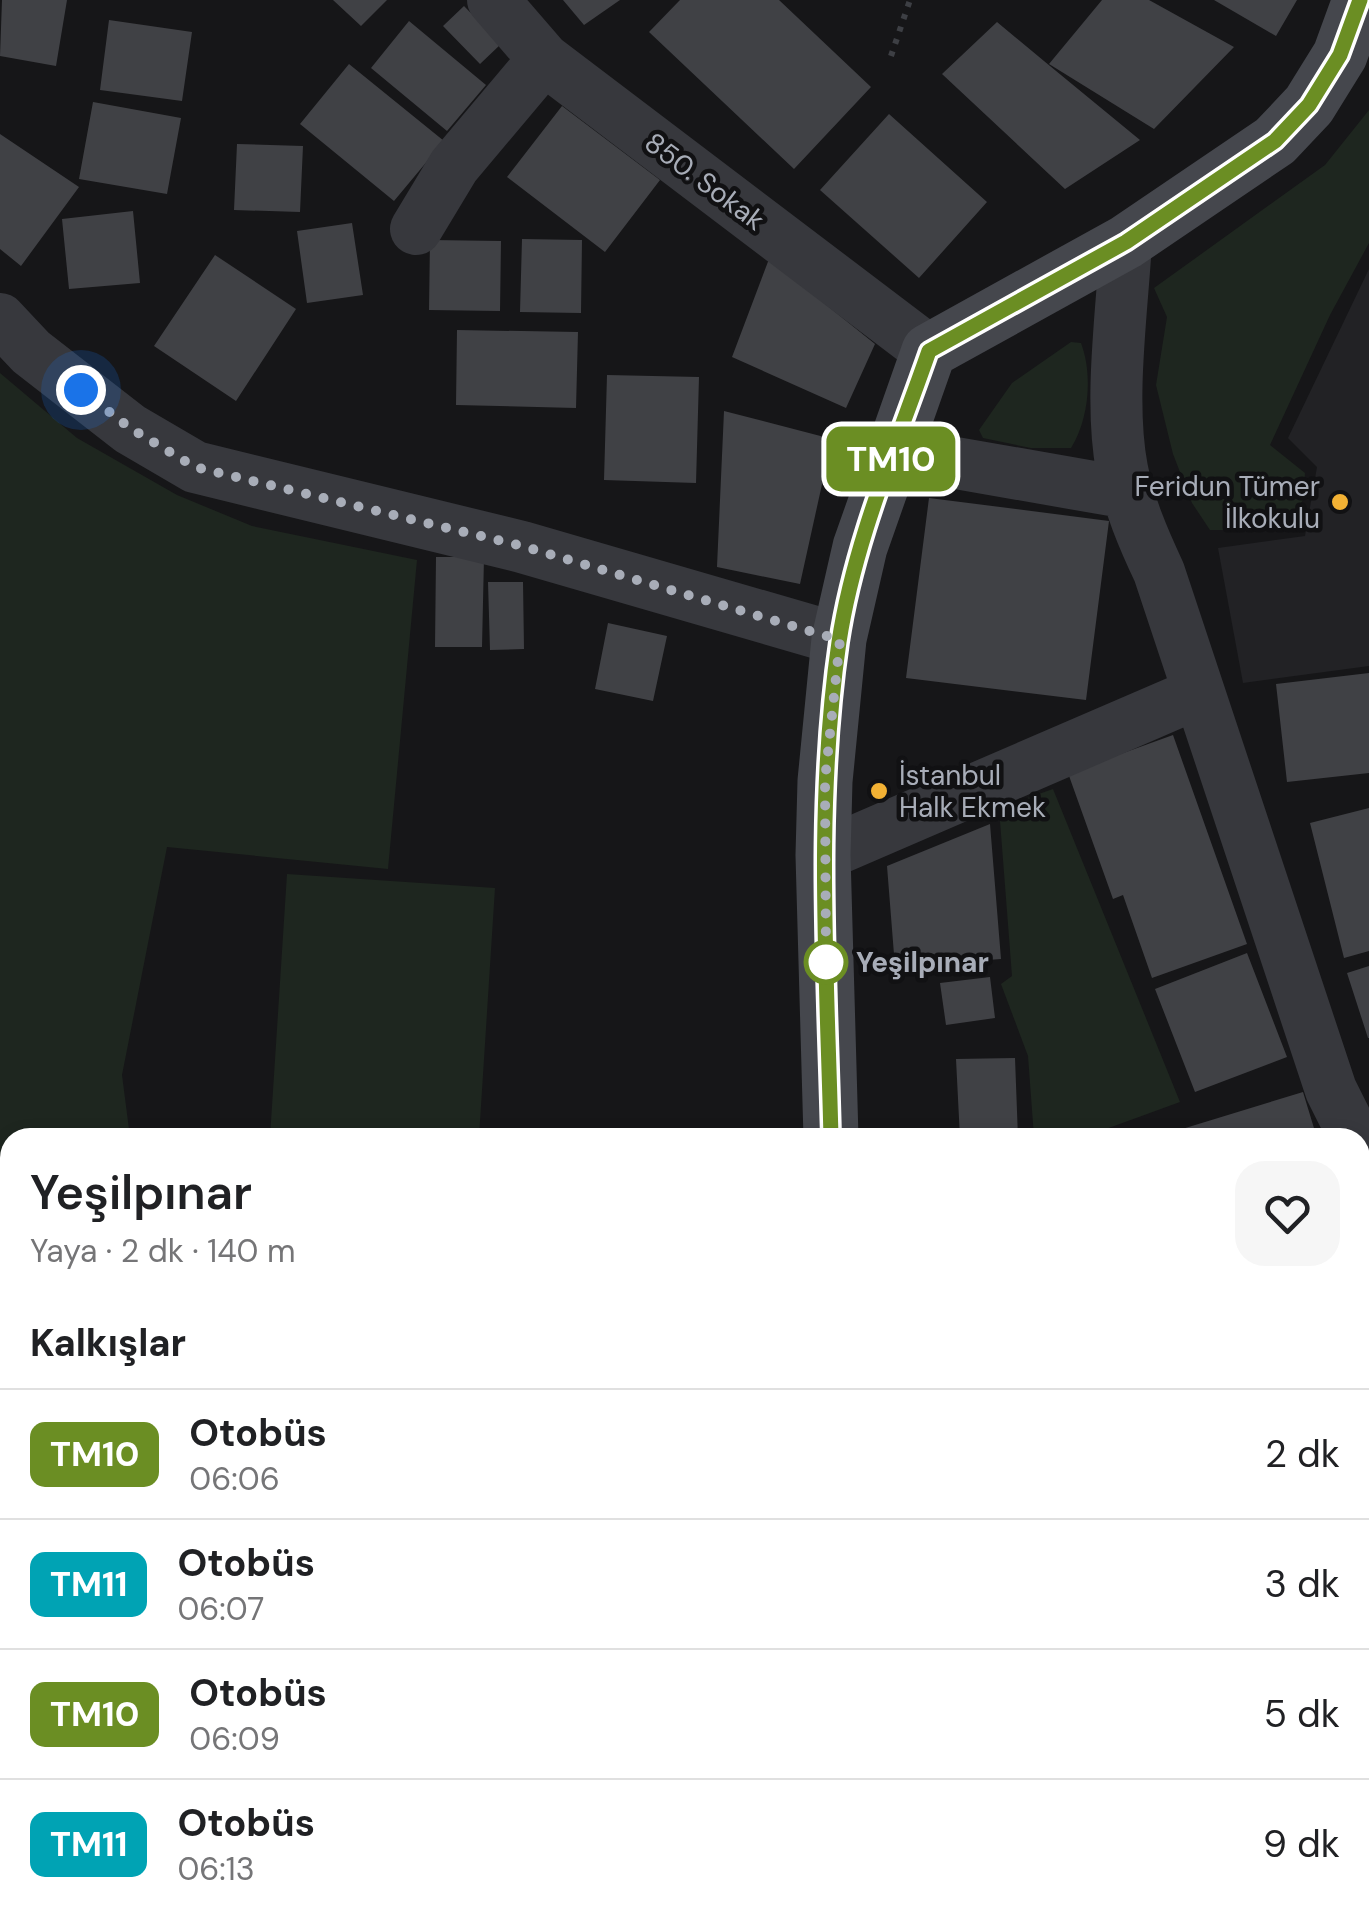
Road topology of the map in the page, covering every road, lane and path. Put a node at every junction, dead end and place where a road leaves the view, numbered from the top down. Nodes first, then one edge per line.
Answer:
1 (493, 0) edge
2 (910, 0) edge
3 (1360, 0) edge
4 (891, 56) dead end
5 (544, 59) junction
6 (416, 229) dead end
7 (1126, 242) junction
8 (0, 319) edge
9 (929, 351) junction
10 (894, 452) junction
11 (1128, 493) junction
12 (840, 640) junction
13 (1198, 693) junction
14 (823, 855) junction
15 (831, 1128) edge
16 (1350, 1128) edge

1 - 5 street, 850. Sokak
2 - 4 path
3 - 7 street
5 - 6 street
5 - 9 street, 850. Sokak
7 - 9 street
7 - 11 street
8 - 12 street
9 - 10 street
10 - 11 street
10 - 12 street
11 - 13 street
12 - 14 street
13 - 14 street
13 - 16 street
14 - 15 street

